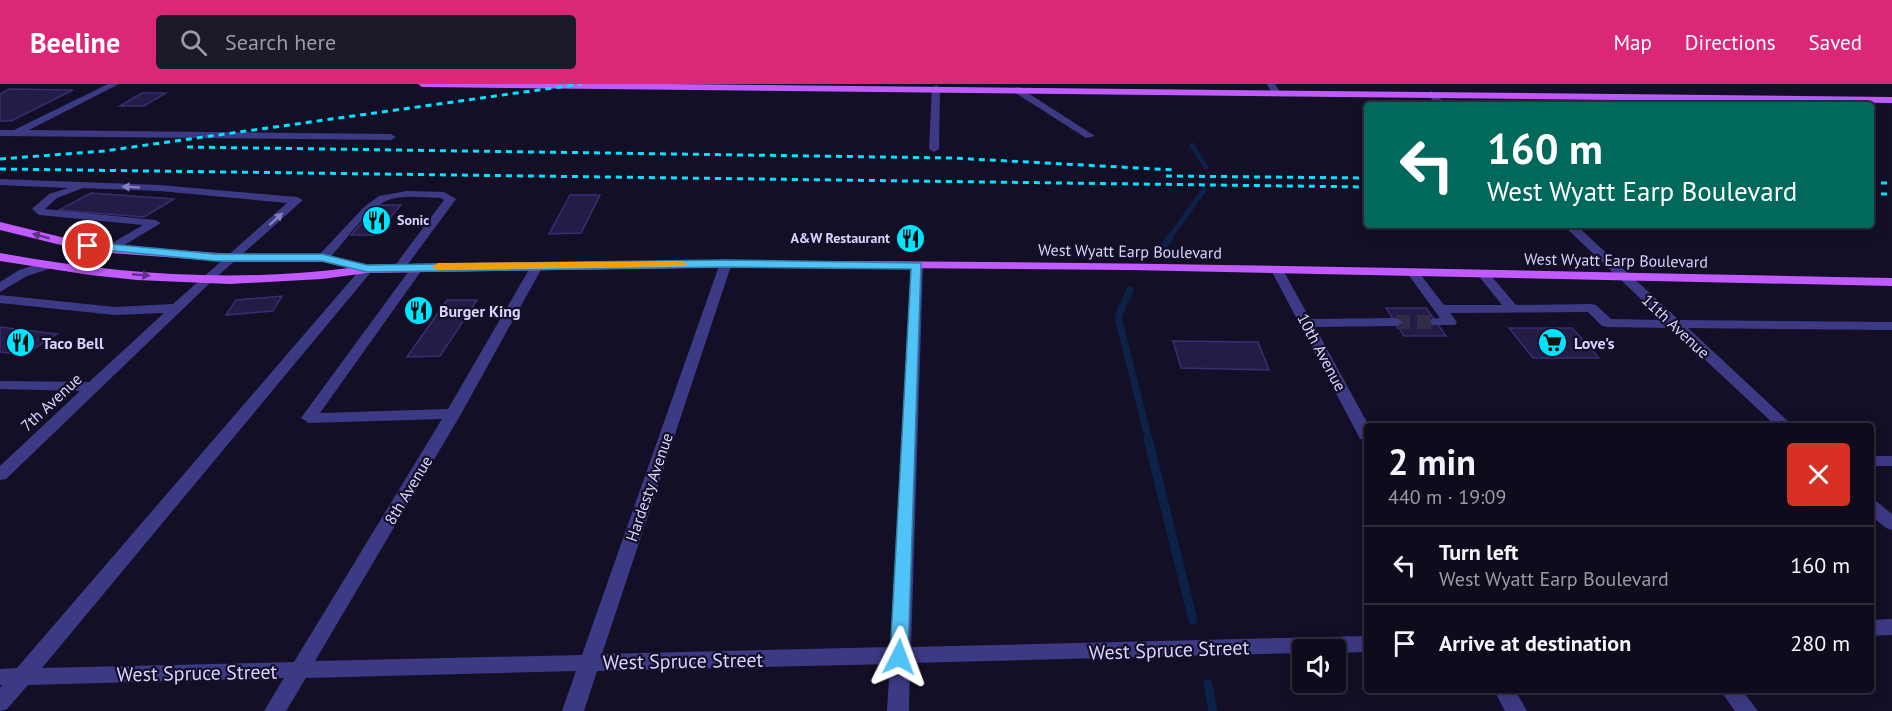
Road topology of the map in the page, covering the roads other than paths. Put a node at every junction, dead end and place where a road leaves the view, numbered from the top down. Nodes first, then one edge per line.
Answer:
1 (115, 84) edge
2 (422, 84) edge
3 (733, 85) edge
4 (936, 88) junction
5 (1273, 88) edge
6 (1017, 90) junction
7 (1431, 94) junction
8 (1892, 100) edge
9 (1440, 102) edge
10 (0, 133) edge
11 (14, 134) junction
12 (1090, 136) dead end
13 (391, 137) dead end
14 (934, 149) dead end
15 (0, 182) edge
16 (93, 185) junction
17 (0, 226) edge
18 (1572, 228) edge
19 (111, 249) junction
20 (0, 257) edge
21 (232, 258) junction
22 (322, 258) junction
23 (726, 263) junction
24 (45, 266) junction
25 (537, 266) junction
26 (917, 266) junction
27 (418, 267) junction
28 (367, 268) junction
29 (399, 268) junction
30 (1277, 270) junction
31 (1413, 273) junction
32 (1483, 274) junction
33 (1623, 277) junction
34 (207, 279) junction
35 (1892, 282) edge
36 (0, 288) edge
37 (0, 299) edge
38 (178, 308) junction
39 (1512, 308) junction
40 (1396, 322) tunnel mouth
41 (1306, 323) junction
42 (1672, 323) junction
43 (1892, 326) edge
44 (0, 385) edge
45 (94, 387) junction
46 (453, 414) junction
47 (1782, 423) edge
48 (1364, 431) edge
49 (1874, 461) edge
50 (1892, 461) edge
51 (0, 475) edge
52 (1874, 508) edge
53 (1892, 524) edge
54 (1874, 627) edge
55 (1892, 627) edge
56 (1364, 644) edge
57 (899, 657) junction
58 (588, 663) junction
59 (300, 670) junction
60 (0, 677) edge
61 (22, 677) junction
62 (1506, 693) edge
63 (1732, 693) edge
64 (0, 703) edge
65 (275, 711) edge
66 (573, 711) edge
67 (898, 711) edge
68 (1515, 711) edge
69 (1747, 711) edge

1 - 11 street
2 - 3 main road
3 - 4 main road
4 - 6 main road
4 - 14 street
5 - 6 main road
5 - 7 main road
6 - 12 street
7 - 8 main road
7 - 9 street
10 - 11 street
11 - 13 street
15 - 16 street
16 - 19 street
21 -> 16 street, 7th Avenue
19 -> 17 main road, West Wyatt Earp Boulevard
18 - 33 street, 11th Avenue
19 - 21 main road, West Wyatt Earp Boulevard
20 - 24 main road, West Wyatt Earp Boulevard
21 - 22 main road, West Wyatt Earp Boulevard
21 - 34 street, 7th Avenue
22 - 28 main road, West Wyatt Earp Boulevard
22 - 29 street
23 - 25 main road, West Wyatt Earp Boulevard
23 - 26 main road, West Wyatt Earp Boulevard
23 - 58 street, Hardesty Avenue
24 -> 34 main road, West Wyatt Earp Boulevard
24 - 36 street
25 - 27 main road, West Wyatt Earp Boulevard
25 - 46 street, 8th Avenue
26 - 30 main road, West Wyatt Earp Boulevard
26 - 57 street
27 - 29 main road, West Wyatt Earp Boulevard
27 - 46 street
28 - 29 main road, West Wyatt Earp Boulevard
28 - 34 main road, West Wyatt Earp Boulevard
28 - 61 street
30 - 31 main road, West Wyatt Earp Boulevard
30 - 41 street, 10th Avenue
31 - 32 main road, West Wyatt Earp Boulevard
31 - 39 street
32 - 33 main road, West Wyatt Earp Boulevard
32 - 39 street
33 - 35 main road, West Wyatt Earp Boulevard
33 - 42 street, 11th Avenue
34 - 38 street, 7th Avenue
37 - 38 street
38 - 45 street, 7th Avenue
39 - 42 street
40 - 41 street
41 - 48 street, 10th Avenue
42 - 43 street
42 - 47 street, 11th Avenue
44 - 45 street
45 - 51 street, 7th Avenue
46 - 59 street, 8th Avenue
49 - 50 street
52 - 53 street
54 - 55 street
56 - 57 street, West Spruce Street
57 - 58 street, West Spruce Street
57 - 67 street
58 - 59 street, West Spruce Street
58 - 66 street, Hardesty Avenue
59 - 61 street, West Spruce Street
59 - 65 street, 8th Avenue
60 - 61 street, West Spruce Street
61 - 64 street
62 - 68 street
63 - 69 street

